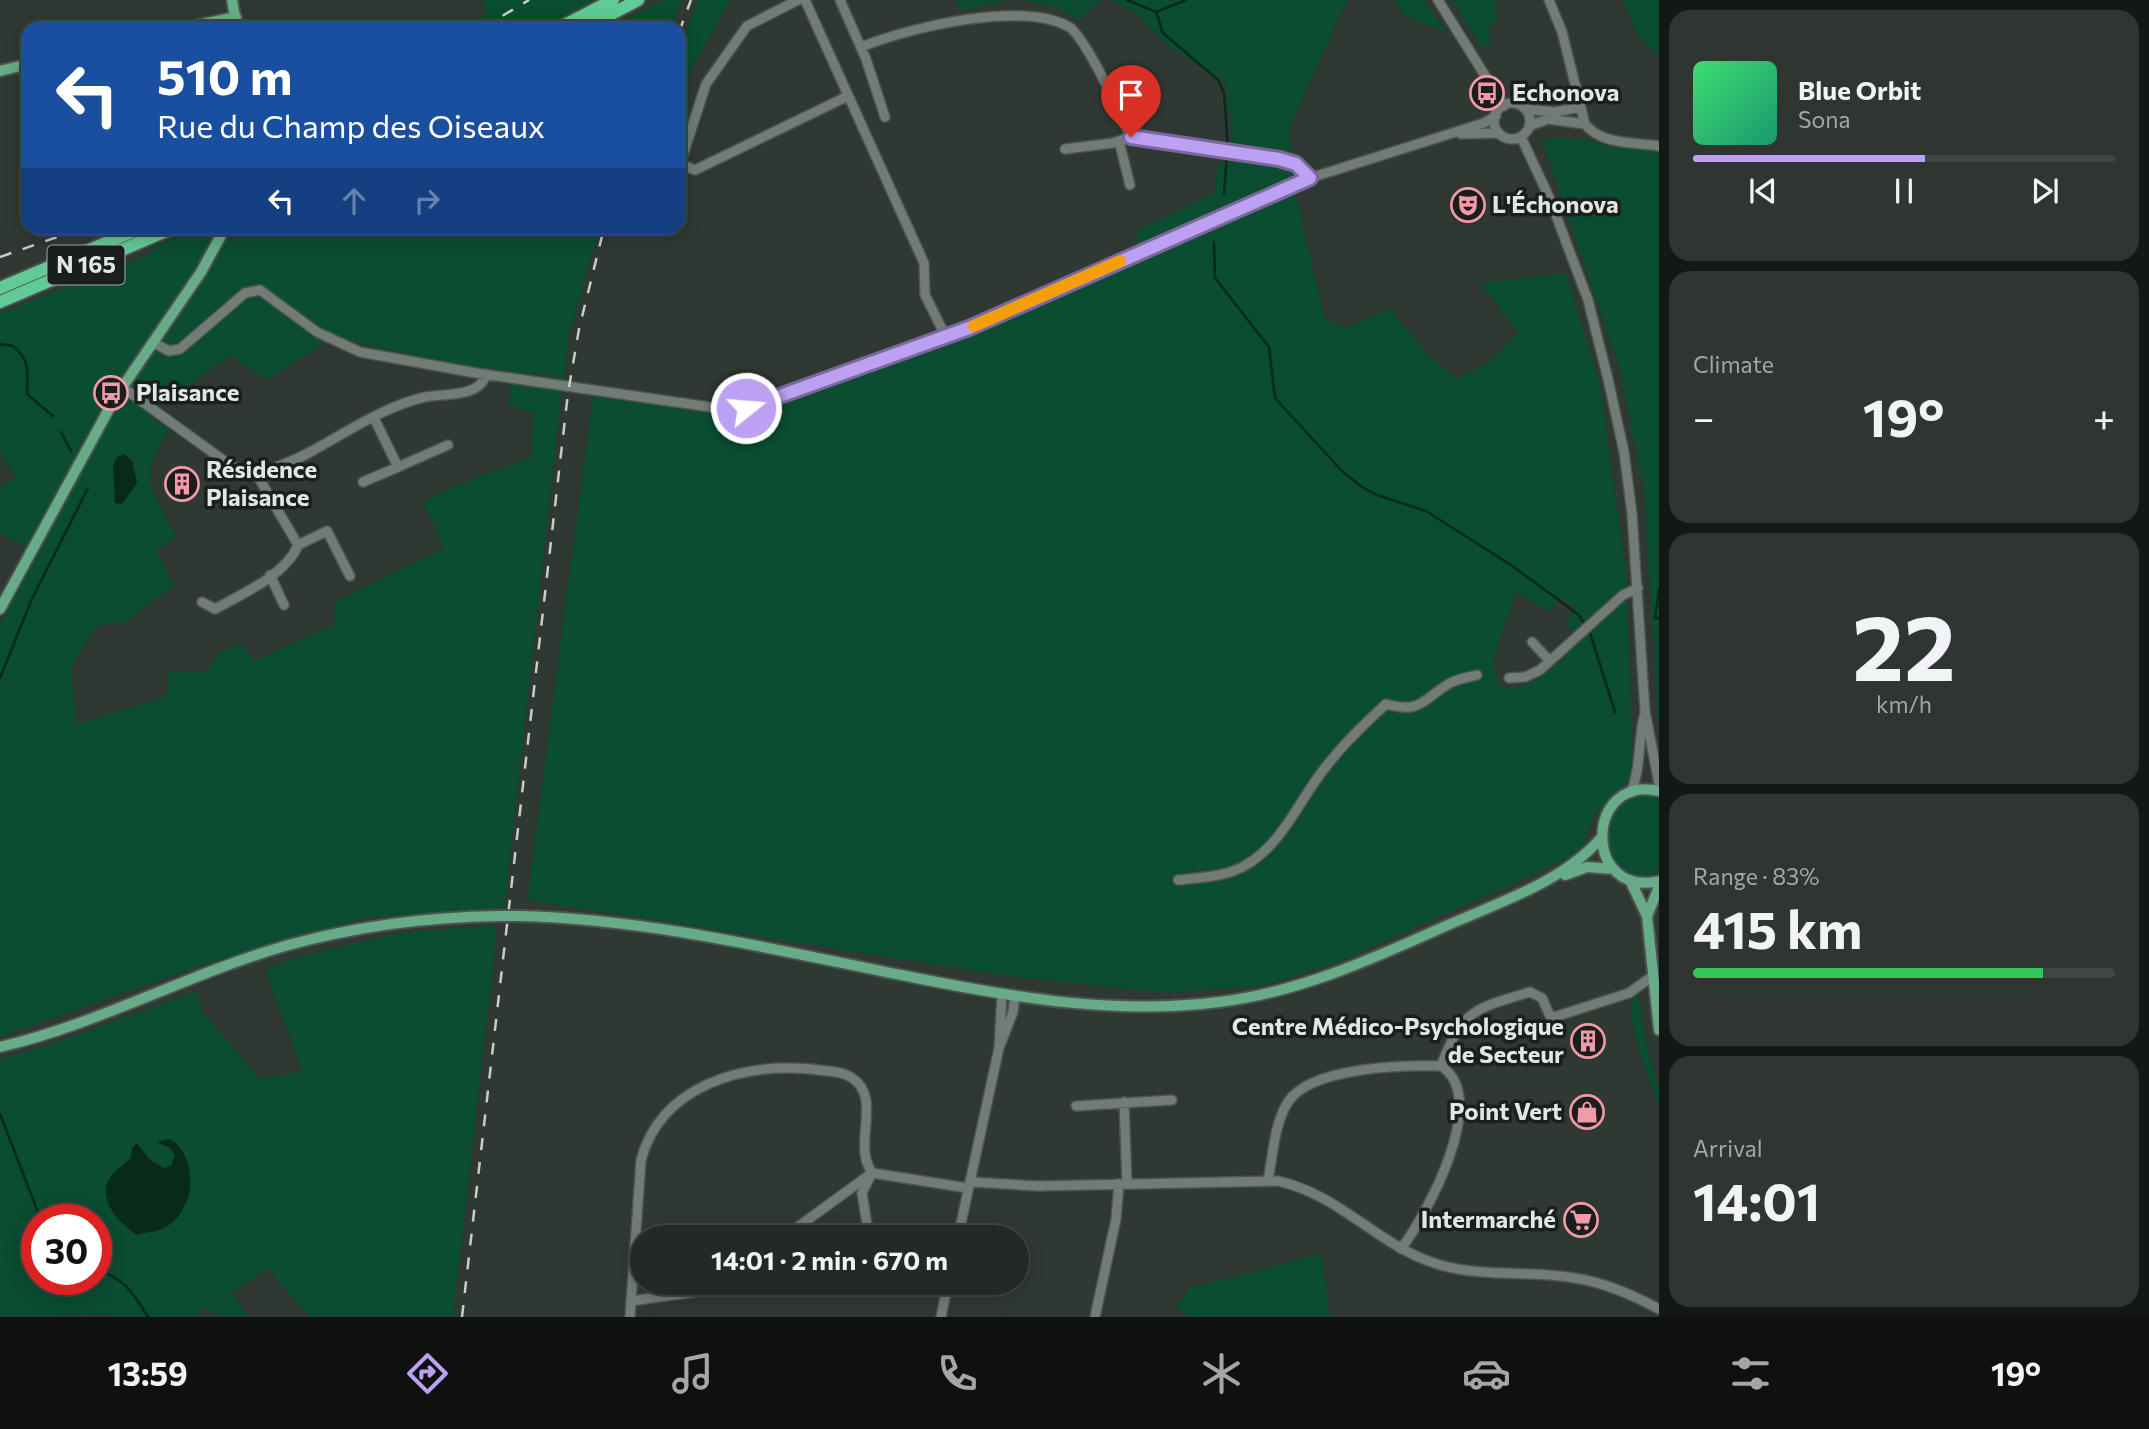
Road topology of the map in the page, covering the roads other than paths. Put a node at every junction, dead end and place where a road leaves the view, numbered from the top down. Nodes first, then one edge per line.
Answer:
1 (232, 0) edge
2 (613, 0) edge
3 (638, 0) edge
4 (798, 0) edge
5 (805, 0) edge
6 (840, 0) edge
7 (1438, 0) edge
8 (1549, 0) edge
9 (236, 21) edge
10 (572, 21) edge
11 (598, 21) edge
12 (861, 47) junction
13 (21, 66) edge
14 (0, 71) edge
15 (846, 97) junction
16 (1504, 106) junction
17 (1580, 107) junction
18 (1525, 109) junction
19 (1496, 116) junction
20 (885, 117) dead end
21 (1585, 124) junction
22 (1529, 126) junction
23 (1499, 133) junction
24 (1446, 135) junction
25 (1131, 137) junction
26 (1521, 137) junction
27 (1119, 141) junction
28 (686, 146) edge
29 (1659, 146) edge
30 (1065, 149) dead end
31 (686, 166) edge
32 (1310, 178) junction
33 (1130, 185) dead end
34 (126, 235) edge
35 (157, 235) edge
36 (221, 235) edge
37 (37, 273) junction
38 (0, 279) edge
39 (0, 288) edge
40 (0, 302) edge
41 (946, 337) junction
42 (152, 342) junction
43 (486, 374) junction
44 (122, 387) junction
45 (374, 418) junction
46 (448, 445) dead end
47 (398, 467) junction
48 (257, 475) junction
49 (363, 482) dead end
50 (298, 545) junction
51 (270, 575) junction
52 (350, 576) dead end
53 (1638, 588) junction
54 (202, 602) dead end
55 (284, 605) dead end
56 (0, 608) edge
57 (1532, 642) dead end
58 (1550, 661) junction
59 (1477, 675) dead end
60 (1509, 678) dead end
61 (1645, 711) junction
62 (1659, 784) edge
63 (1659, 791) edge
64 (1631, 793) junction
65 (1601, 838) junction
66 (1614, 869) junction
67 (1178, 880) dead end
68 (1630, 880) junction
69 (1659, 881) edge
70 (1543, 882) junction
71 (1659, 887) edge
72 (1647, 916) junction
73 (1653, 976) junction
74 (1002, 994) junction
75 (1015, 996) junction
76 (1659, 1030) edge
77 (0, 1047) edge
78 (999, 1048) junction
79 (1441, 1066) junction
80 (1172, 1100) dead end
81 (1124, 1102) junction
82 (1076, 1106) dead end
83 (872, 1173) junction
84 (1268, 1180) junction
85 (1124, 1184) junction
86 (969, 1185) junction
87 (800, 1225) edge
88 (867, 1225) edge
89 (961, 1225) edge
90 (1401, 1249) junction
91 (674, 1295) edge
92 (946, 1295) edge
93 (631, 1301) junction
94 (1659, 1309) edge
95 (630, 1317) edge
96 (941, 1317) edge
97 (1095, 1317) edge

1 - 9 main road
2 - 10 highway
3 - 11 highway
4 - 28 street
5 - 15 street
6 - 12 street
7 - 16 street
8 - 17 street
12 - 20 street
12 - 25 street
13 - 14 main road
15 - 31 street
15 - 41 street
16 - 18 street
16 - 19 street
17 - 18 street
17 - 21 street
18 - 22 street
19 - 23 street
19 - 24 street
21 - 22 street
21 - 29 street
22 - 26 street
23 - 24 street
23 - 26 street
24 - 32 street
25 - 27 street
25 - 32 street
26 - 53 street
27 - 30 street
27 - 33 street
32 - 41 street
34 - 37 highway, N 165
35 - 40 highway, N 165
36 - 42 main road
37 - 38 highway
37 - 39 highway, N 165
41 - 43 street
42 - 43 street
42 - 44 main road
43 - 45 street
44 - 48 street
44 - 56 main road
45 - 47 street
45 - 48 street
46 - 47 street
47 - 49 street
48 - 50 street
50 - 51 street
50 - 52 street
51 - 54 street
51 - 55 street
53 - 58 street
53 - 61 street
57 - 58 street
58 - 60 street
59 - 67 street
61 - 62 street
61 - 64 street
63 - 64 main road
64 - 65 main road
65 - 66 main road
65 - 70 main road
66 - 68 main road
66 - 70 main road
68 - 69 main road
68 - 72 main road
70 - 75 main road
71 - 72 main road
72 - 73 main road
73 - 76 main road
73 - 79 street
74 - 75 main road
74 - 77 main road, bridge
74 - 78 street
75 - 78 street
78 - 86 street
79 - 84 street
79 - 90 street
80 - 81 street
81 - 82 street
81 - 85 street
83 - 86 street
83 - 87 street
83 - 88 street
83 - 93 street
84 - 85 street
84 - 90 street
85 - 86 street
85 - 97 street
86 - 89 street
90 - 94 street
91 - 93 street
92 - 96 street
93 - 95 street

